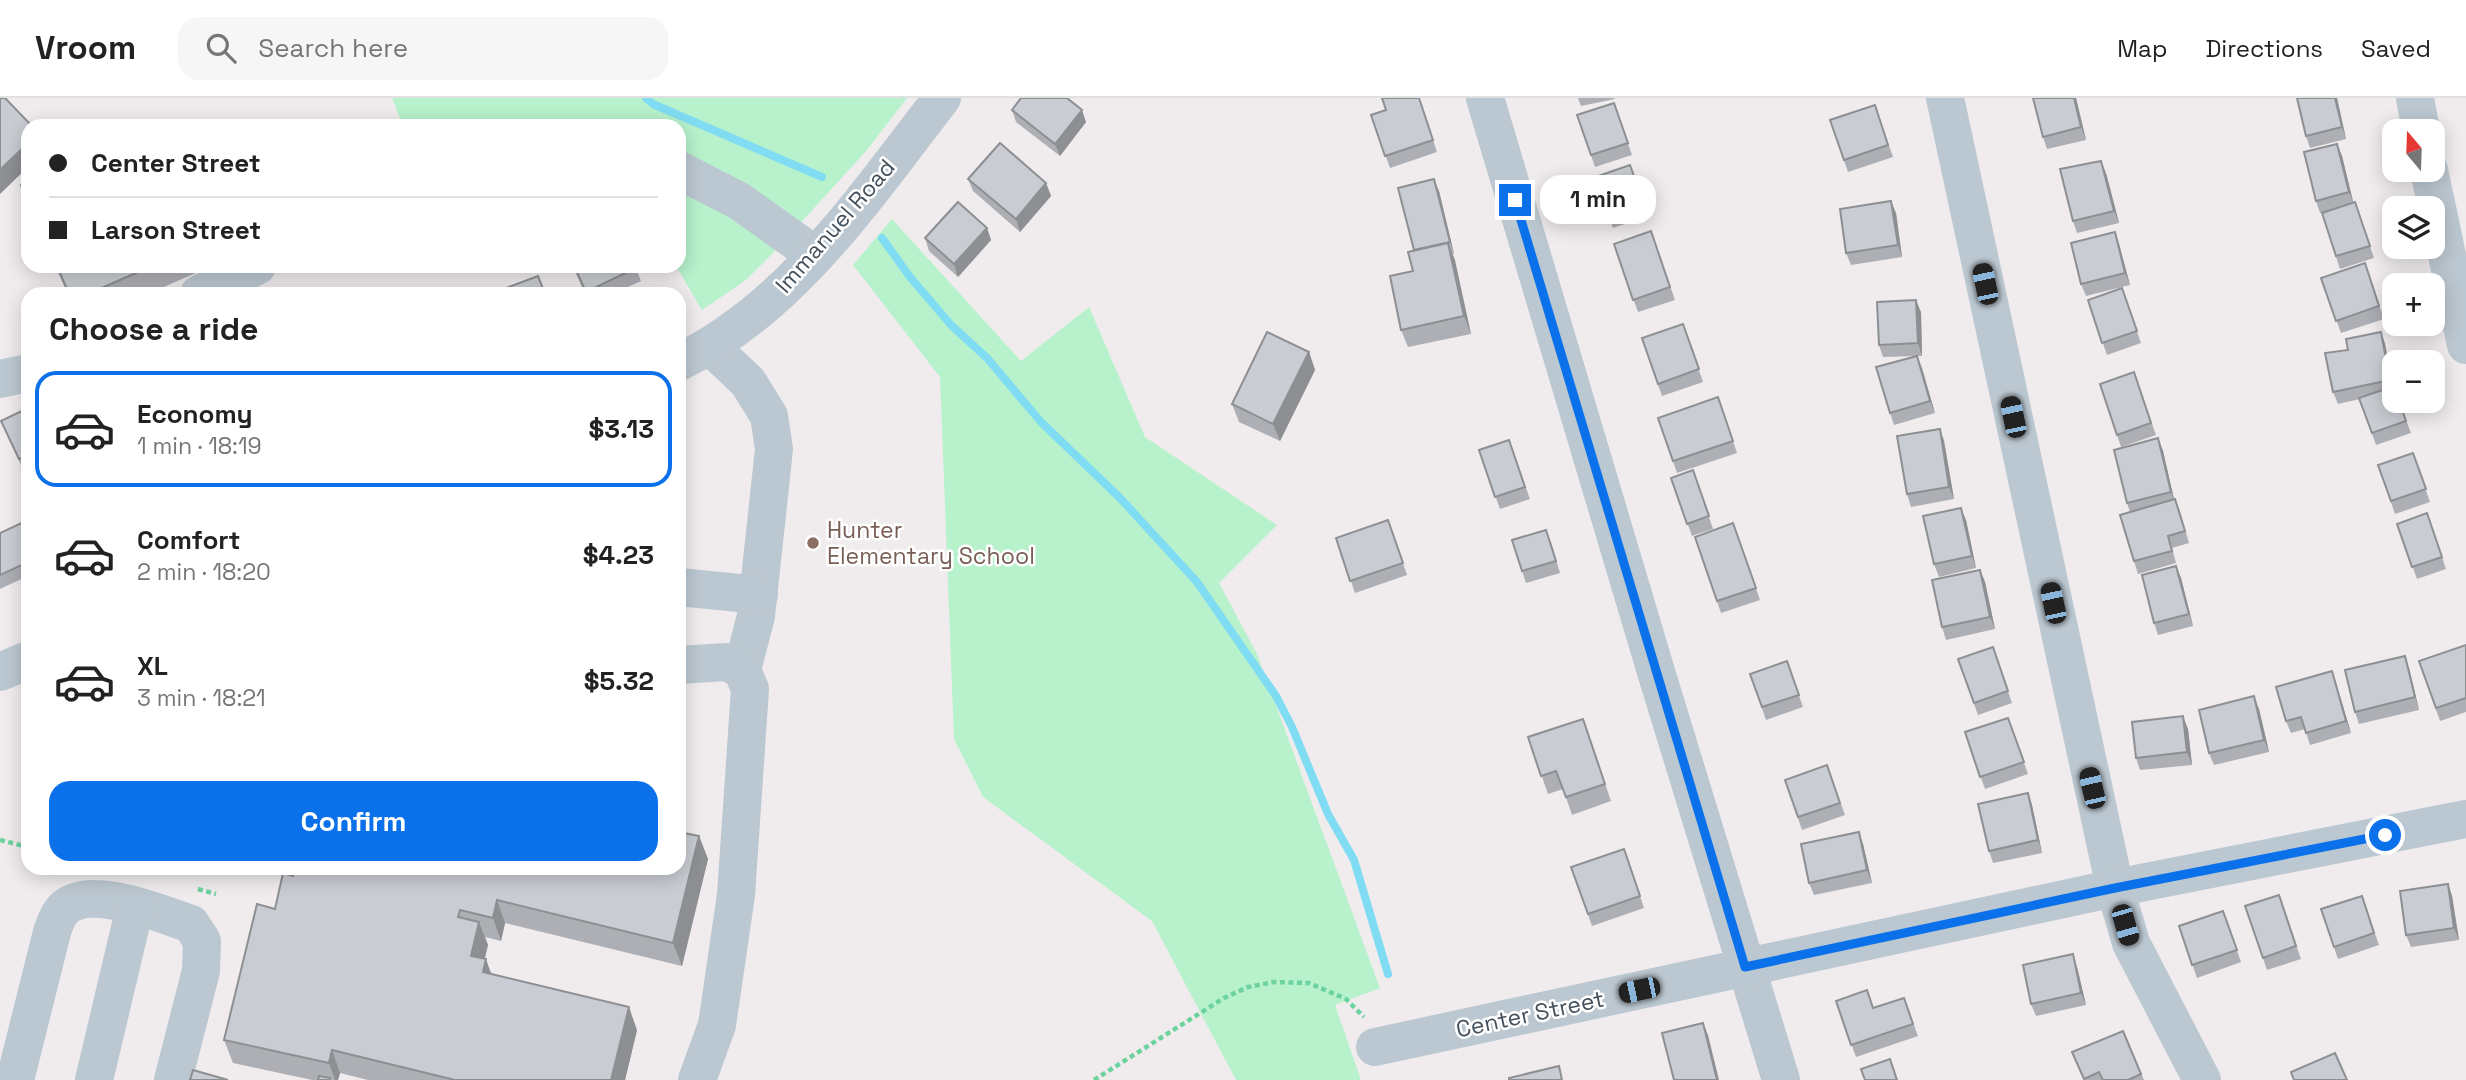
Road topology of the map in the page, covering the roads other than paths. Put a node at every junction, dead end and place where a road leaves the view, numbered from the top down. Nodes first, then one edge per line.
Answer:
1 (942, 98) edge
2 (1485, 98) edge
3 (1945, 98) edge
4 (2414, 98) edge
5 (2418, 119) edge
6 (686, 174) edge
7 (2432, 182) edge
8 (814, 255) junction
9 (242, 273) edge
10 (214, 287) edge
11 (2466, 345) edge
12 (695, 354) edge
13 (21, 374) edge
14 (0, 379) edge
15 (686, 588) edge
16 (759, 595) junction
17 (21, 663) edge
18 (686, 665) edge
19 (742, 670) junction
20 (0, 672) edge
21 (2466, 819) edge
22 (2115, 888) junction
23 (135, 906) junction
24 (1745, 967) junction
25 (1375, 1047) road end
26 (15, 1080) edge
27 (94, 1080) edge
28 (173, 1080) edge
29 (697, 1080) edge
30 (1781, 1080) edge
31 (2202, 1080) edge

1 - 8 street, Immanuel Road
2 - 24 street
3 - 22 street
4 - 5 street
6 - 8 street
7 - 11 street
8 - 12 street, Immanuel Road
9 - 10 street
12 - 16 street
13 - 14 street
15 - 16 street
16 - 19 street
17 - 20 street
18 - 19 street
19 - 29 street
21 - 22 street, Center Street
22 - 24 street, Center Street
22 - 31 street
23 - 26 street
23 - 27 street
23 - 28 street
24 - 25 street, Center Street
24 - 30 street

